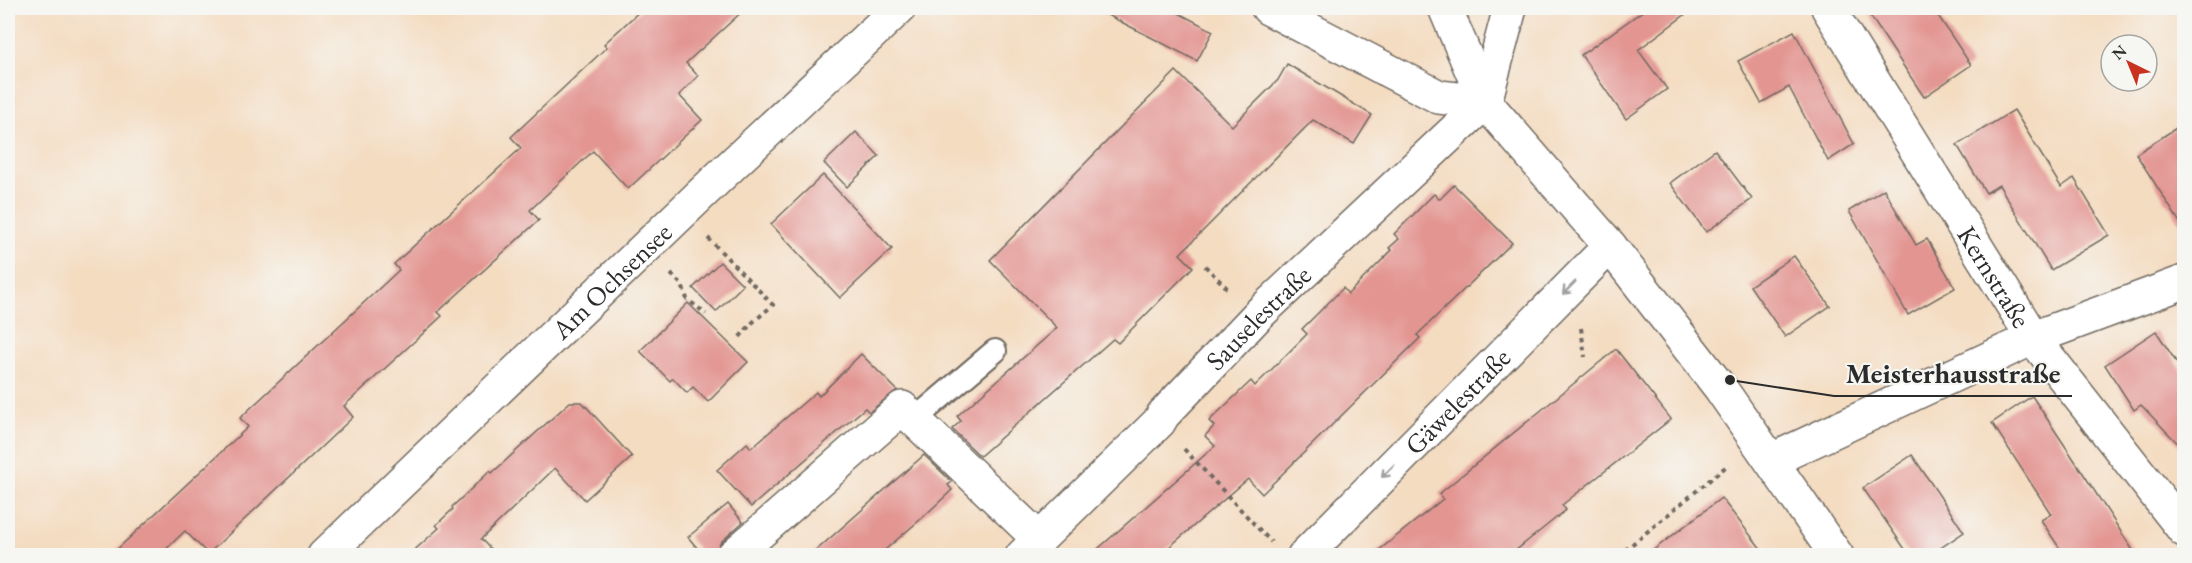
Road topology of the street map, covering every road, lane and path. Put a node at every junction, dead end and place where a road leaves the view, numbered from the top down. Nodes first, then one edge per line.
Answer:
1 (899, 8) edge
2 (1268, 8) edge
3 (1445, 8) edge
4 (1510, 8) edge
5 (1828, 8) edge
6 (1485, 102) junction
7 (681, 213) junction
8 (1611, 246) junction
9 (645, 248) junction
10 (2184, 282) edge
11 (706, 314) dead end
12 (2033, 338) junction
13 (738, 339) dead end
14 (995, 351) dead end
15 (914, 420) junction
16 (1159, 422) junction
17 (1765, 450) junction
18 (2184, 530) edge
19 (1030, 547) edge
20 (1290, 551) edge
21 (324, 555) edge
22 (733, 555) edge
23 (1618, 555) edge
24 (1837, 555) edge

1 - 7 street, Am Ochsensee
2 - 6 street
3 - 6 street
4 - 6 street
5 - 12 street, Kernstraße
6 - 8 street
6 - 16 street, Sauselestraße
7 - 9 street, Am Ochsensee
7 - 13 path
8 - 17 street
8 -> 20 street, Gäwelestraße
9 - 11 path
9 - 21 street, Am Ochsensee
10 - 12 street
12 - 17 street
12 - 18 street, Kernstraße
14 - 15 lane
15 - 19 street, Sauselestraße
15 - 22 street
16 - 19 street, Sauselestraße
16 - 20 path
17 - 23 path
17 - 24 street

